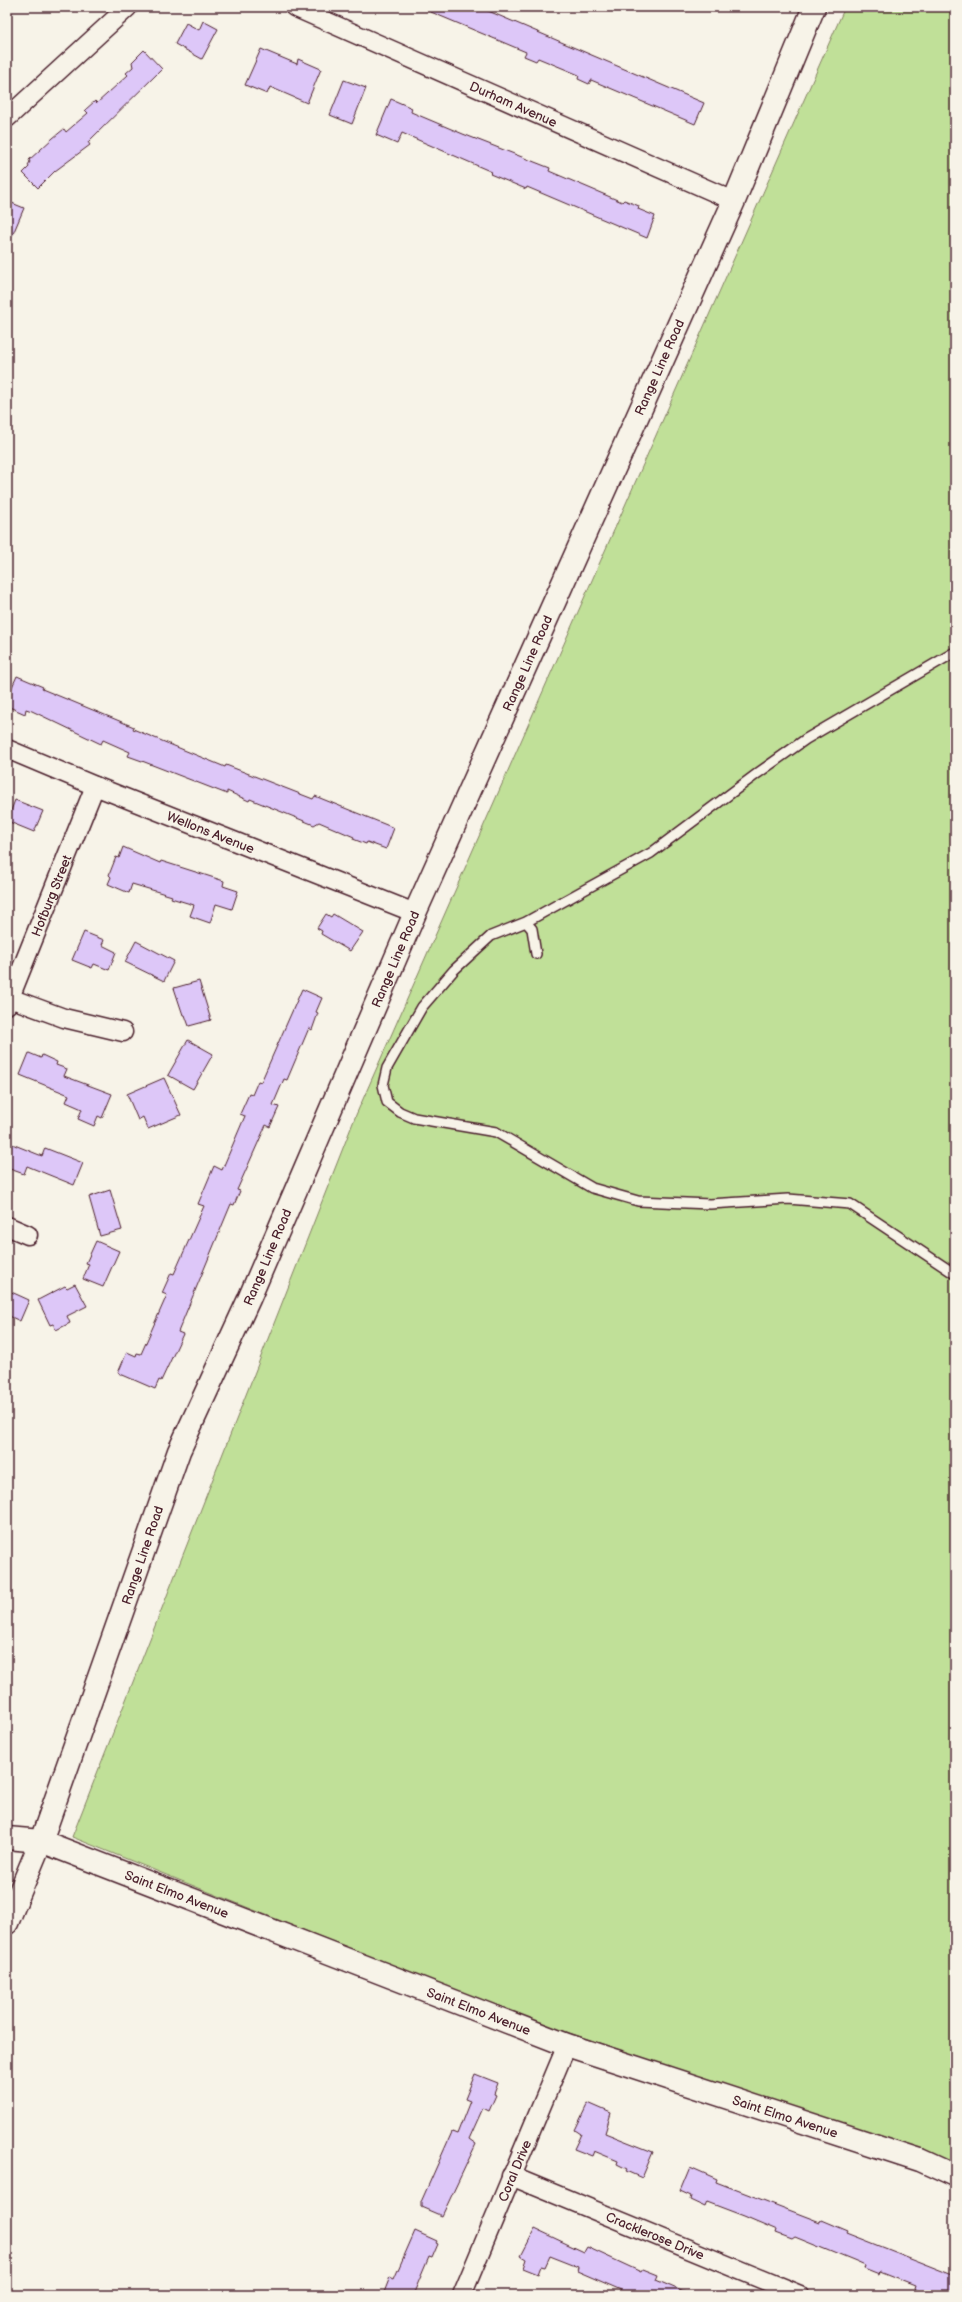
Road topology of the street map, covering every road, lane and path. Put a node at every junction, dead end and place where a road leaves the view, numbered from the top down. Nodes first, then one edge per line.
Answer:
1 (128, 7) edge
2 (294, 7) edge
3 (814, 7) edge
4 (7, 118) edge
5 (734, 201) junction
6 (955, 652) edge
7 (7, 749) edge
8 (95, 786) junction
9 (415, 913) junction
10 (526, 922) junction
11 (536, 954) dead end
12 (8, 1000) edge
13 (123, 1032) dead end
14 (7, 1226) edge
15 (28, 1235) dead end
16 (955, 1274) edge
17 (7, 1838) edge
18 (42, 1841) junction
19 (7, 1923) edge
20 (567, 2045) junction
21 (511, 2176) junction
22 (955, 2176) edge
23 (462, 2295) edge
24 (800, 2295) edge

1 - 4 street
2 - 5 street, Durham Avenue
3 - 5 street, Range Line Road
5 - 9 street, Range Line Road
6 - 10 lane
7 - 8 street, Wellons Avenue
8 - 9 street, Wellons Avenue
8 - 12 street, Hofburg Street
9 - 18 street, Range Line Road
10 - 11 lane
10 - 16 lane
12 - 13 street
14 - 15 street
17 - 18 street, Saint Elmo Avenue
18 - 19 street, Range Line Road
18 - 20 street, Saint Elmo Avenue
20 - 21 street, Coral Drive
20 - 22 street, Saint Elmo Avenue
21 - 23 street, Coral Drive
21 - 24 street, Cracklerose Drive

